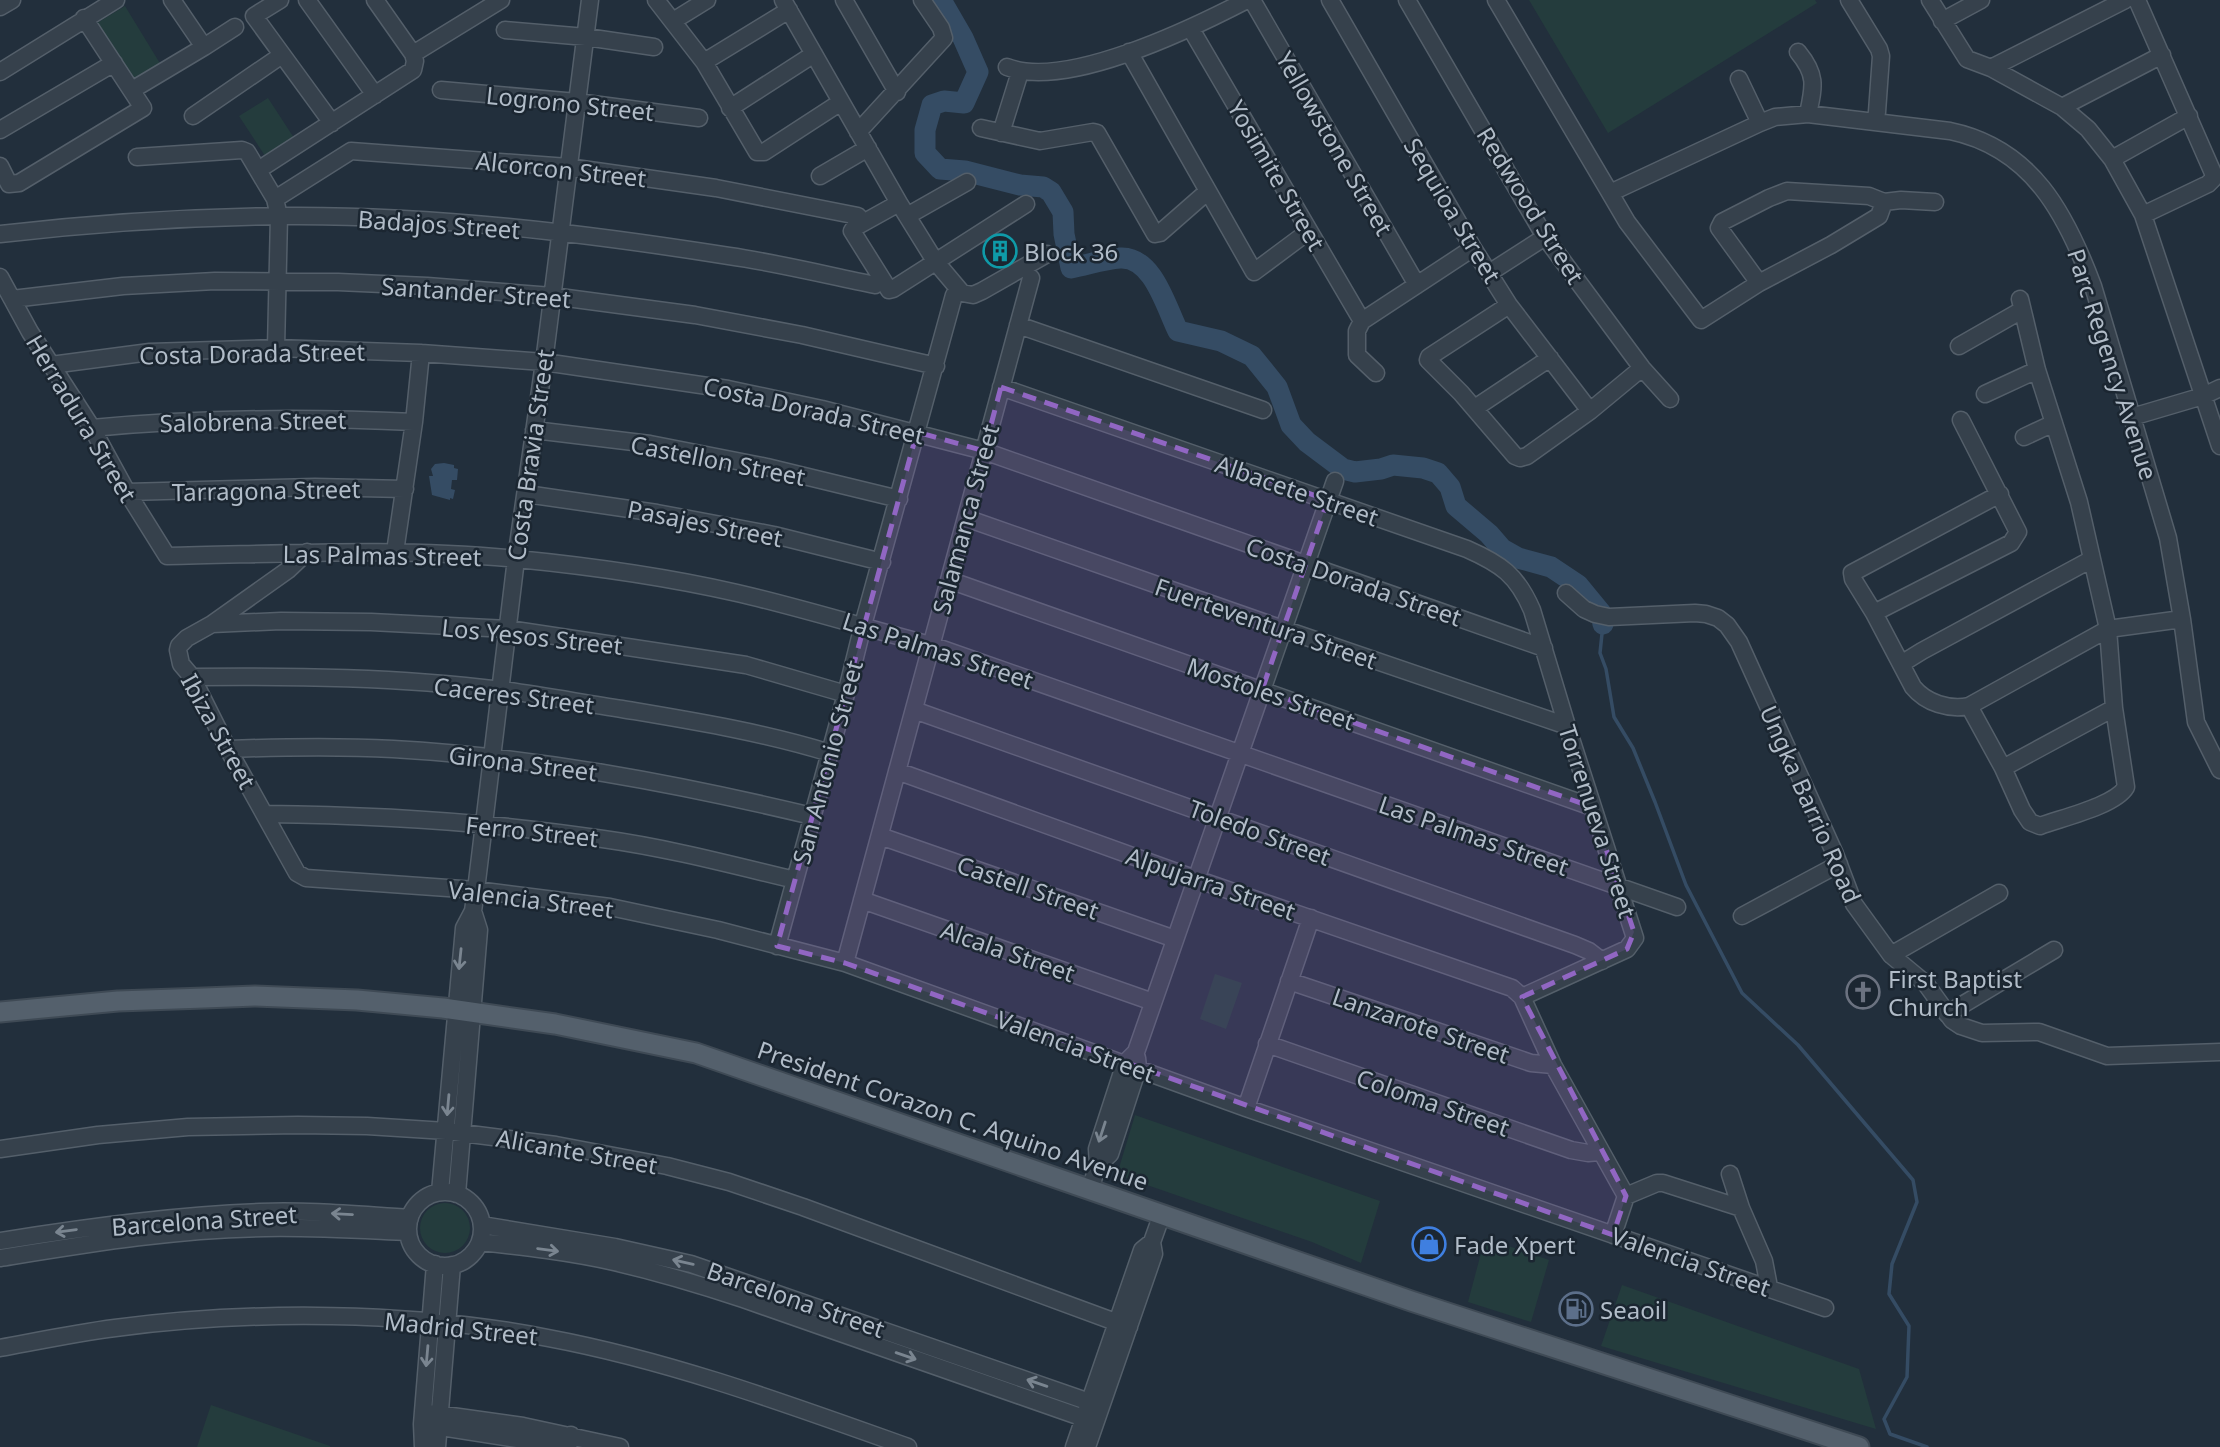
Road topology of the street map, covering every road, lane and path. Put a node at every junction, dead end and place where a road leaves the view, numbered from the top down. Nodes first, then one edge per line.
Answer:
1 (12, 0) edge
2 (116, 0) edge
3 (280, 0) edge
4 (307, 0) edge
5 (375, 0) edge
6 (501, 0) edge
7 (590, 0) edge
8 (656, 0) edge
9 (706, 0) edge
10 (845, 0) edge
11 (922, 0) edge
12 (1249, 0) edge
13 (1330, 0) edge
14 (1407, 0) edge
15 (1496, 0) edge
16 (1849, 0) edge
17 (1930, 0) edge
18 (1981, 0) edge
19 (2125, 0) edge
20 (2137, 0) edge
21 (174, 1) edge
22 (786, 5) edge
23 (0, 7) edge
24 (84, 18) junction
25 (673, 21) junction
26 (1942, 21) junction
27 (235, 27) dead end
28 (1191, 29) junction
29 (505, 30) dead end
30 (586, 37) junction
31 (204, 47) junction
32 (654, 47) dead end
33 (1129, 52) junction
34 (1798, 52) dead end
35 (413, 54) junction
36 (814, 54) junction
37 (282, 55) junction
38 (2162, 55) junction
39 (704, 62) junction
40 (114, 63) junction
41 (1991, 68) junction
42 (0, 72) edge
43 (1739, 79) dead end
44 (132, 90) junction
45 (441, 90) dead end
46 (897, 92) junction
47 (375, 95) junction
48 (577, 102) junction
49 (841, 102) junction
50 (730, 107) junction
51 (2062, 107) junction
52 (1808, 114) junction
53 (193, 116) dead end
54 (2189, 116) junction
55 (699, 118) dead end
56 (1760, 122) junction
57 (1875, 122) junction
58 (332, 123) junction
59 (981, 128) dead end
60 (0, 130) edge
61 (858, 132) junction
62 (1002, 133) junction
63 (867, 148) junction
64 (137, 157) dead end
65 (2112, 159) junction
66 (266, 165) dead end
67 (0, 166) edge
68 (568, 167) junction
69 (820, 176) dead end
70 (967, 182) dead end
71 (1208, 191) junction
72 (1610, 193) junction
73 (275, 198) junction
74 (1884, 202) junction
75 (1935, 202) dead end
76 (1026, 204) dead end
77 (903, 210) junction
78 (2143, 215) junction
79 (279, 216) junction
80 (858, 216) dead end
81 (1310, 231) junction
82 (560, 233) junction
83 (0, 234) edge
84 (1545, 237) junction
85 (1473, 248) junction
86 (1047, 254) dead end
87 (935, 261) junction
88 (1489, 273) junction
89 (0, 278) edge
90 (1031, 278) dead end
91 (277, 281) junction
92 (1759, 283) junction
93 (875, 285) dead end
94 (1417, 285) junction
95 (954, 295) dead end
96 (552, 296) junction
97 (12, 299) junction
98 (1510, 305) junction
99 (1362, 321) junction
100 (1018, 325) junction
101 (1959, 346) dead end
102 (276, 348) junction
103 (421, 353) junction
104 (1550, 358) junction
105 (544, 362) junction
106 (51, 365) junction
107 (936, 366) junction
108 (1642, 368) junction
109 (2037, 370) junction
110 (1376, 373) dead end
111 (1001, 387) junction
112 (2220, 388) edge
113 (1985, 394) dead end
114 (2203, 396) junction
115 (1670, 399) dead end
116 (1475, 408) junction
117 (1263, 410) dead end
118 (1590, 411) junction
119 (2132, 416) junction
120 (1961, 420) dead end
121 (414, 422) junction
122 (2054, 423) junction
123 (92, 428) junction
124 (534, 430) junction
125 (917, 432) junction
126 (2024, 437) dead end
127 (2220, 446) edge
128 (984, 452) junction
129 (1335, 481) dead end
130 (404, 489) junction
131 (127, 492) junction
132 (526, 494) junction
133 (2000, 494) junction
134 (899, 499) junction
135 (1328, 500) junction
136 (966, 518) junction
137 (307, 552) junction
138 (395, 552) junction
139 (167, 556) joint
140 (516, 559) junction
141 (2092, 559) junction
142 (881, 562) junction
143 (1306, 564) junction
144 (949, 580) junction
145 (1566, 593) dead end
146 (1874, 613) junction
147 (2182, 619) junction
148 (212, 624) junction
149 (863, 625) junction
150 (508, 629) junction
151 (1283, 629) junction
152 (2108, 629) junction
153 (932, 645) junction
154 (1544, 648) junction
155 (1901, 664) junction
156 (192, 677) junction
157 (501, 690) junction
158 (1262, 690) junction
159 (846, 694) junction
160 (1969, 706) junction
161 (2114, 708) junction
162 (914, 710) junction
163 (1567, 726) junction
164 (228, 749) junction
165 (1240, 752) junction
166 (830, 753) junction
167 (491, 757) junction
168 (2003, 768) junction
169 (2220, 770) edge
170 (897, 771) junction
171 (1592, 807) junction
172 (265, 814) junction
173 (812, 816) junction
174 (1218, 816) junction
175 (482, 824) junction
176 (880, 835) junction
177 (1839, 864) junction
178 (306, 878) joint
179 (1196, 878) junction
180 (795, 880) junction
181 (1617, 885) junction
182 (476, 890) junction
183 (1999, 893) dead end
184 (862, 900) junction
185 (1677, 907) dead end
186 (1742, 916) dead end
187 (1311, 918) junction
188 (1175, 939) junction
189 (777, 946) junction
190 (2054, 950) dead end
191 (1891, 955) junction
192 (1602, 961) junction
193 (845, 963) junction
194 (1289, 981) junction
195 (1522, 997) junction
196 (1153, 1002) junction
197 (463, 1011) junction
198 (0, 1012) edge
199 (1947, 1014) junction
200 (1267, 1044) junction
201 (2220, 1052) edge
202 (1133, 1061) junction
203 (1553, 1065) junction
204 (1246, 1108) junction
205 (446, 1131) junction
206 (463, 1133) junction
207 (0, 1149) edge
208 (1600, 1152) junction
209 (1730, 1174) dead end
210 (1090, 1189) junction
211 (440, 1192) junction
212 (457, 1194) junction
213 (1626, 1196) junction
214 (1741, 1208) junction
215 (1162, 1214) junction
216 (409, 1225) junction
217 (482, 1225) junction
218 (1614, 1235) junction
219 (0, 1241) edge
220 (480, 1242) junction
221 (0, 1257) edge
222 (435, 1264) junction
223 (452, 1265) junction
224 (1769, 1287) junction
225 (1825, 1308) dead end
226 (438, 1323) junction
227 (1123, 1325) junction
228 (0, 1348) edge
229 (1096, 1404) junction
230 (430, 1419) junction
231 (1090, 1420) junction
232 (569, 1441) edge
233 (423, 1447) edge
234 (437, 1447) edge
235 (620, 1447) edge
236 (908, 1447) edge
237 (1074, 1447) edge
238 (1087, 1447) edge
239 (1859, 1447) edge

1 - 23 street
2 - 24 street
3 - 37 street
4 - 47 street
5 - 35 street
6 - 35 street
7 - 30 street, Costa Bravia Street
8 - 25 street
9 - 25 street
10 - 46 street
11 - 46 street
12 - 28 street
12 - 94 street, Yellowstone Street
13 - 85 street, Sequioa Street
14 - 84 street, Redwood Street
15 - 72 street
16 - 57 street
17 - 26 street
18 - 26 street
19 - 41 street
20 - 38 street
21 - 31 street
22 - 36 street
22 - 39 street
24 - 40 street
24 - 42 street
25 - 39 street
26 - 41 street
27 - 31 street
28 - 33 street
28 - 81 street, Yosimite Street
29 - 30 street
30 - 32 street
30 - 48 street, Costa Bravia Street
31 - 44 street
33 - 62 street
33 - 71 street
34 - 52 street
35 - 47 street
36 - 49 street
36 - 50 street
37 - 53 street
37 - 58 street
38 - 51 street
38 - 54 street
39 - 50 street
40 - 44 street
40 - 60 street
41 - 51 street
43 - 56 street
44 - 67 street
45 - 48 street, Logrono Street
46 - 61 street
47 - 58 street
48 - 55 street, Logrono Street
48 - 68 street, Costa Bravia Street
49 - 50 street
49 - 61 street
51 - 65 street
52 - 56 street, Parc Regency Avenue
52 - 57 street, Parc Regency Avenue
54 - 65 street
54 - 78 street
56 - 72 street, Parc Regency Avenue
57 - 119 street, Parc Regency Avenue
58 - 66 street
59 - 62 street
61 - 63 street
62 - 71 street
63 - 69 street
63 - 77 street
64 - 73 street
65 - 78 street
68 - 73 street, Alcorcon Street
68 - 80 street, Alcorcon Street
68 - 82 street, Costa Bravia Street
70 - 77 street
71 - 81 street
72 - 92 street
73 - 79 street
74 - 75 street
74 - 92 street
74 - 92 street
76 - 87 street
77 - 87 street
77 - 87 street
78 - 114 street
79 - 82 street, Badajos Street
79 - 83 street, Badajos Street
79 - 91 street
81 - 99 street, Yosimite Street
82 - 93 street, Badajos Street
82 - 96 street, Costa Bravia Street
84 - 88 street
84 - 108 street, Redwood Street
85 - 88 street, Sequioa Street
85 - 94 street
86 - 87 street
88 - 98 street, Sequioa Street
89 - 97 street, Herradura Street
90 - 100 street, Salamanca Street
91 - 96 street, Santander Street
91 - 97 street, Santander Street
91 - 102 street
94 - 99 street
95 - 107 street, San Antonio Street
96 - 105 street, Costa Bravia Street
96 - 107 street, Santander Street
97 - 106 street, Herradura Street
98 - 104 street, Sequioa Street
98 - 116 street
99 - 110 street
100 - 111 street, Salamanca Street
100 - 117 street
101 - 109 street
102 - 103 street, Costa Dorada Street
102 - 106 street, Costa Dorada Street
103 - 105 street, Costa Dorada Street
103 - 121 street
104 - 116 street
104 - 118 street, Sequioa Street
105 - 124 street, Costa Bravia Street
105 - 125 street, Costa Dorada Street
106 - 123 street, Herradura Street
107 - 125 street, San Antonio Street
108 - 115 street, Redwood Street
108 - 118 street
109 - 113 street
109 - 122 street
111 - 128 street, Salamanca Street
111 - 135 street, Albacete Street
112 - 114 street
114 - 119 street
114 - 127 street
116 - 118 street
119 - 147 street, Parc Regency Avenue
120 - 133 street
121 - 123 street, Salobrena Street
121 - 130 street
122 - 126 street
122 - 141 street
123 - 131 street, Herradura Street
124 - 132 street, Costa Bravia Street
124 - 134 street, Castellon Street
125 - 128 street, Costa Dorada Street
125 - 134 street, San Antonio Street
128 - 136 street, Salamanca Street
128 - 143 street, Costa Dorada Street
129 - 135 street
130 - 131 street, Tarragona Street
130 - 138 street
131 - 139 street, Herradura Street
132 - 140 street, Costa Bravia Street
132 - 142 street, Pasajes Street
133 - 146 street
133 - 146 street
134 - 142 street, San Antonio Street
135 - 143 street
135 - 154 street, Albacete Street
136 - 144 street, Salamanca Street
136 - 151 street, Fuerteventura Street
137 - 138 street, Las Palmas Street
137 - 139 street, Las Palmas Street
137 - 148 street, Ibiza Street
138 - 140 street, Las Palmas Street
140 - 149 street, Las Palmas Street
140 - 150 street, Costa Bravia Street
141 - 152 street
141 - 155 street
142 - 149 street, San Antonio Street
143 - 151 street
143 - 154 street, Costa Dorada Street
144 - 153 street, Salamanca Street
144 - 158 street, Mostoles Street
145 - 177 street, Ungka Barrio Road
146 - 155 street
147 - 152 street
147 - 169 street, Parc Regency Avenue
148 - 150 street, Los Yesos Street
148 - 156 street, Ibiza Street
149 - 153 street, Las Palmas Street
149 - 159 street, San Antonio Street
150 - 157 street, Costa Bravia Street
150 - 159 street, Los Yesos Street
151 - 158 street
151 - 163 street, Fuerteventura Street
152 - 160 street
152 - 161 street
153 - 162 street, Salamanca Street
153 - 165 street, Las Palmas Street
154 - 163 street, Torrenueva Street
155 - 160 street
156 - 157 street, Caceres Street
156 - 164 street, Ibiza Street
157 - 166 street, Caceres Street
157 - 167 street, Costa Bravia Street
158 - 165 street
158 - 171 street, Mostoles Street
159 - 166 street, San Antonio Street
160 - 168 street
161 - 168 street
161 - 168 street
162 - 170 street, Salamanca Street
162 - 174 street, Toledo Street
163 - 171 street, Torrenueva Street
164 - 167 street, Girona Street
164 - 172 street, Ibiza Street
165 - 174 street
165 - 181 street, Las Palmas Street
166 - 173 street, San Antonio Street
167 - 173 street, Girona Street
167 - 175 street, Costa Bravia Street
170 - 176 street, Salamanca Street
170 - 179 street, Alpujarra Street
171 - 181 street, Torrenueva Street
172 - 175 street, Ferro Street
172 - 178 street, Ibiza Street
173 - 180 street, San Antonio Street
174 - 179 street
174 - 192 street, Toledo Street
175 - 180 street, Ferro Street
175 - 182 street, Costa Bravia Street
176 - 184 street, Salamanca Street
176 - 188 street, Castell Street
177 - 186 street
177 - 191 street, Ungka Barrio Road
178 - 182 street, Valencia Street
179 - 187 street, Alpujarra Street
179 - 188 street
180 - 189 street, San Antonio Street
181 - 185 street, Las Palmas Street
181 - 192 street, Torrenueva Street
182 - 189 street, Valencia Street
182 - 197 street, Costa Bravia Street
183 - 191 street
184 - 193 street, Salamanca Street
184 - 196 street, Alcala Street
187 - 194 street
187 - 195 street, Alpujarra Street
188 - 196 street
189 - 193 street, Valencia Street
190 - 199 street
191 - 199 street, Ungka Barrio Road
192 - 195 street, Torrenueva Street
193 - 202 street, Valencia Street
194 - 200 street
194 - 203 street, Lanzarote Street
195 - 203 street
196 - 202 street
197 - 198 main road, President Corazon C. Aquino Avenue
197 -> 205 street
197 - 206 street
197 - 210 main road, President Corazon C. Aquino Avenue
199 - 201 street, Ungka Barrio Road
200 - 204 street
200 - 208 street, Coloma Street
202 - 204 street, Valencia Street
202 - 210 street
203 - 208 street
204 - 218 street, Valencia Street
205 - 206 street, Alicante Street
205 - 207 street, Alicante Street
205 - 211 street
206 - 212 street
206 - 227 street, Alicante Street
208 - 213 street
209 - 214 street
210 - 215 main road, President Corazon C. Aquino Avenue
211 - 212 street
211 - 216 street
212 - 217 street
213 - 214 street
213 - 218 street
214 - 224 street
215 - 227 street
215 - 239 main road, President Corazon C. Aquino Avenue
216 -> 219 street, Barcelona Street
216 - 221 street, Barcelona Street
216 - 222 street
217 - 220 street
229 -> 217 street, Barcelona Street
218 - 224 street, Valencia Street
220 - 223 street
220 -> 231 street, Barcelona Street
222 - 223 street
222 - 226 street
223 - 226 street
224 - 225 street, Valencia Street
226 - 228 street, Madrid Street
226 - 230 street
226 - 236 street, Madrid Street
227 - 229 street
229 - 231 street
230 - 232 street
230 - 233 street
230 - 234 street
231 - 237 street
231 - 238 street
232 - 235 street

